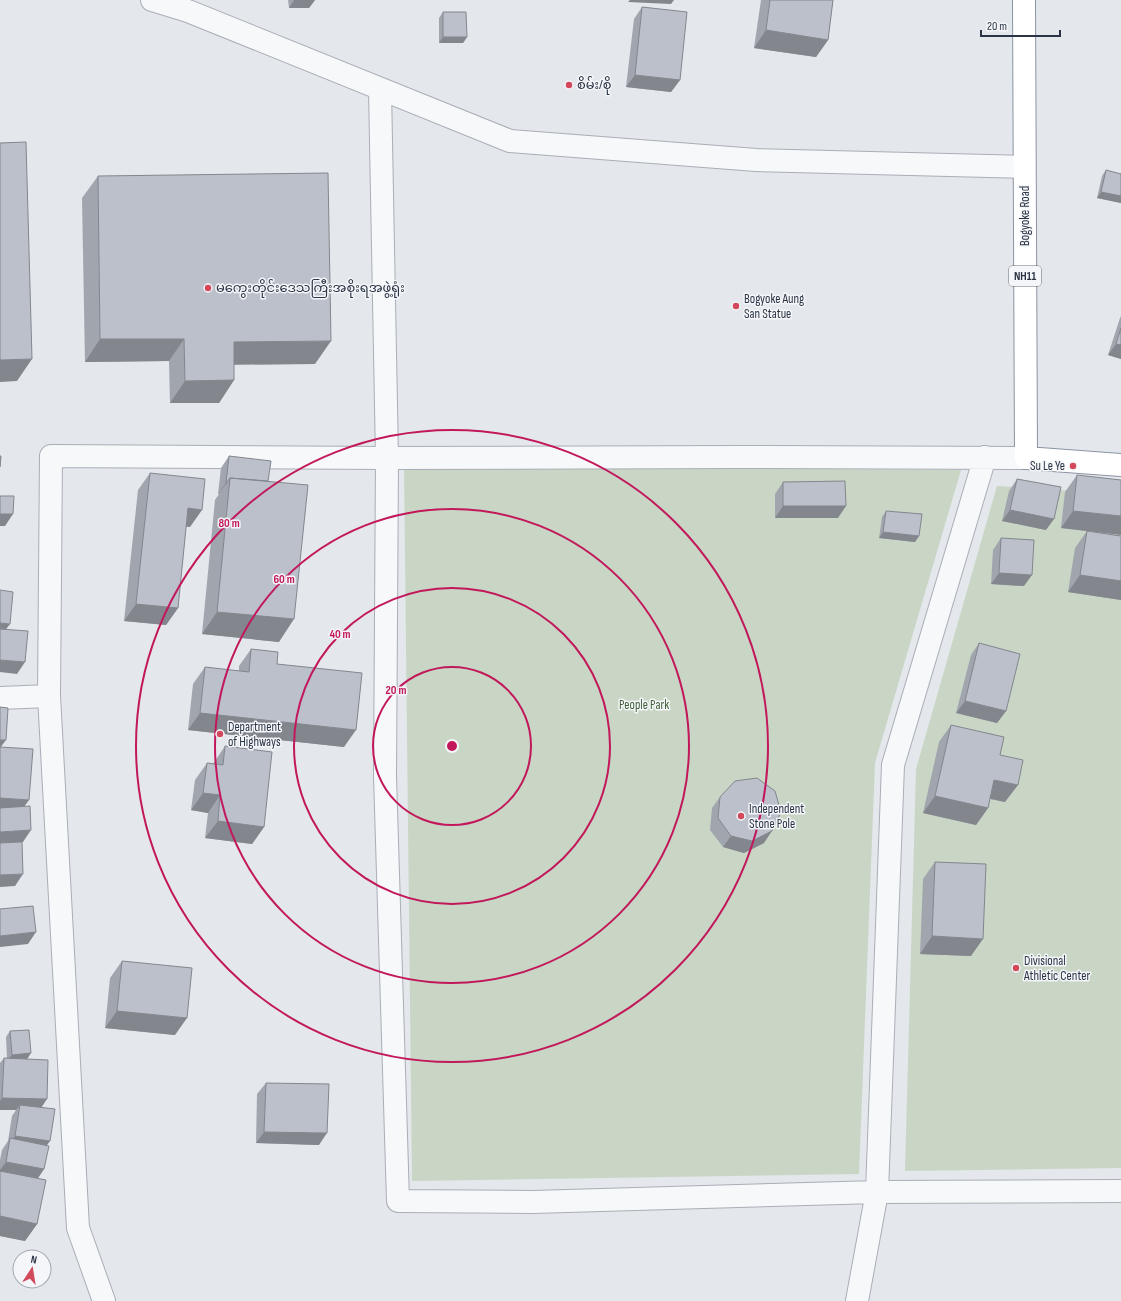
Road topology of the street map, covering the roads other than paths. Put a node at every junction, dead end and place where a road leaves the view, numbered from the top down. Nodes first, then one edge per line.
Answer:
1 (152, 0) edge
2 (1024, 0) edge
3 (380, 89) junction
4 (1024, 167) junction
5 (985, 457) junction
6 (387, 458) junction
7 (1026, 458) junction
8 (1121, 465) edge
9 (49, 696) junction
10 (0, 698) edge
11 (1121, 1191) edge
12 (877, 1192) junction
13 (104, 1301) edge
14 (857, 1301) edge

1 - 3 street
2 - 4 highway, Bogyoke Road / NH11
3 - 4 street
3 - 6 street
4 - 7 highway, Bogyoke Road / NH11
5 - 6 street
5 - 7 street
5 - 12 street
6 - 9 street
6 - 12 street
7 - 8 highway
9 - 10 street
9 - 13 street
11 - 12 street
12 - 14 street

